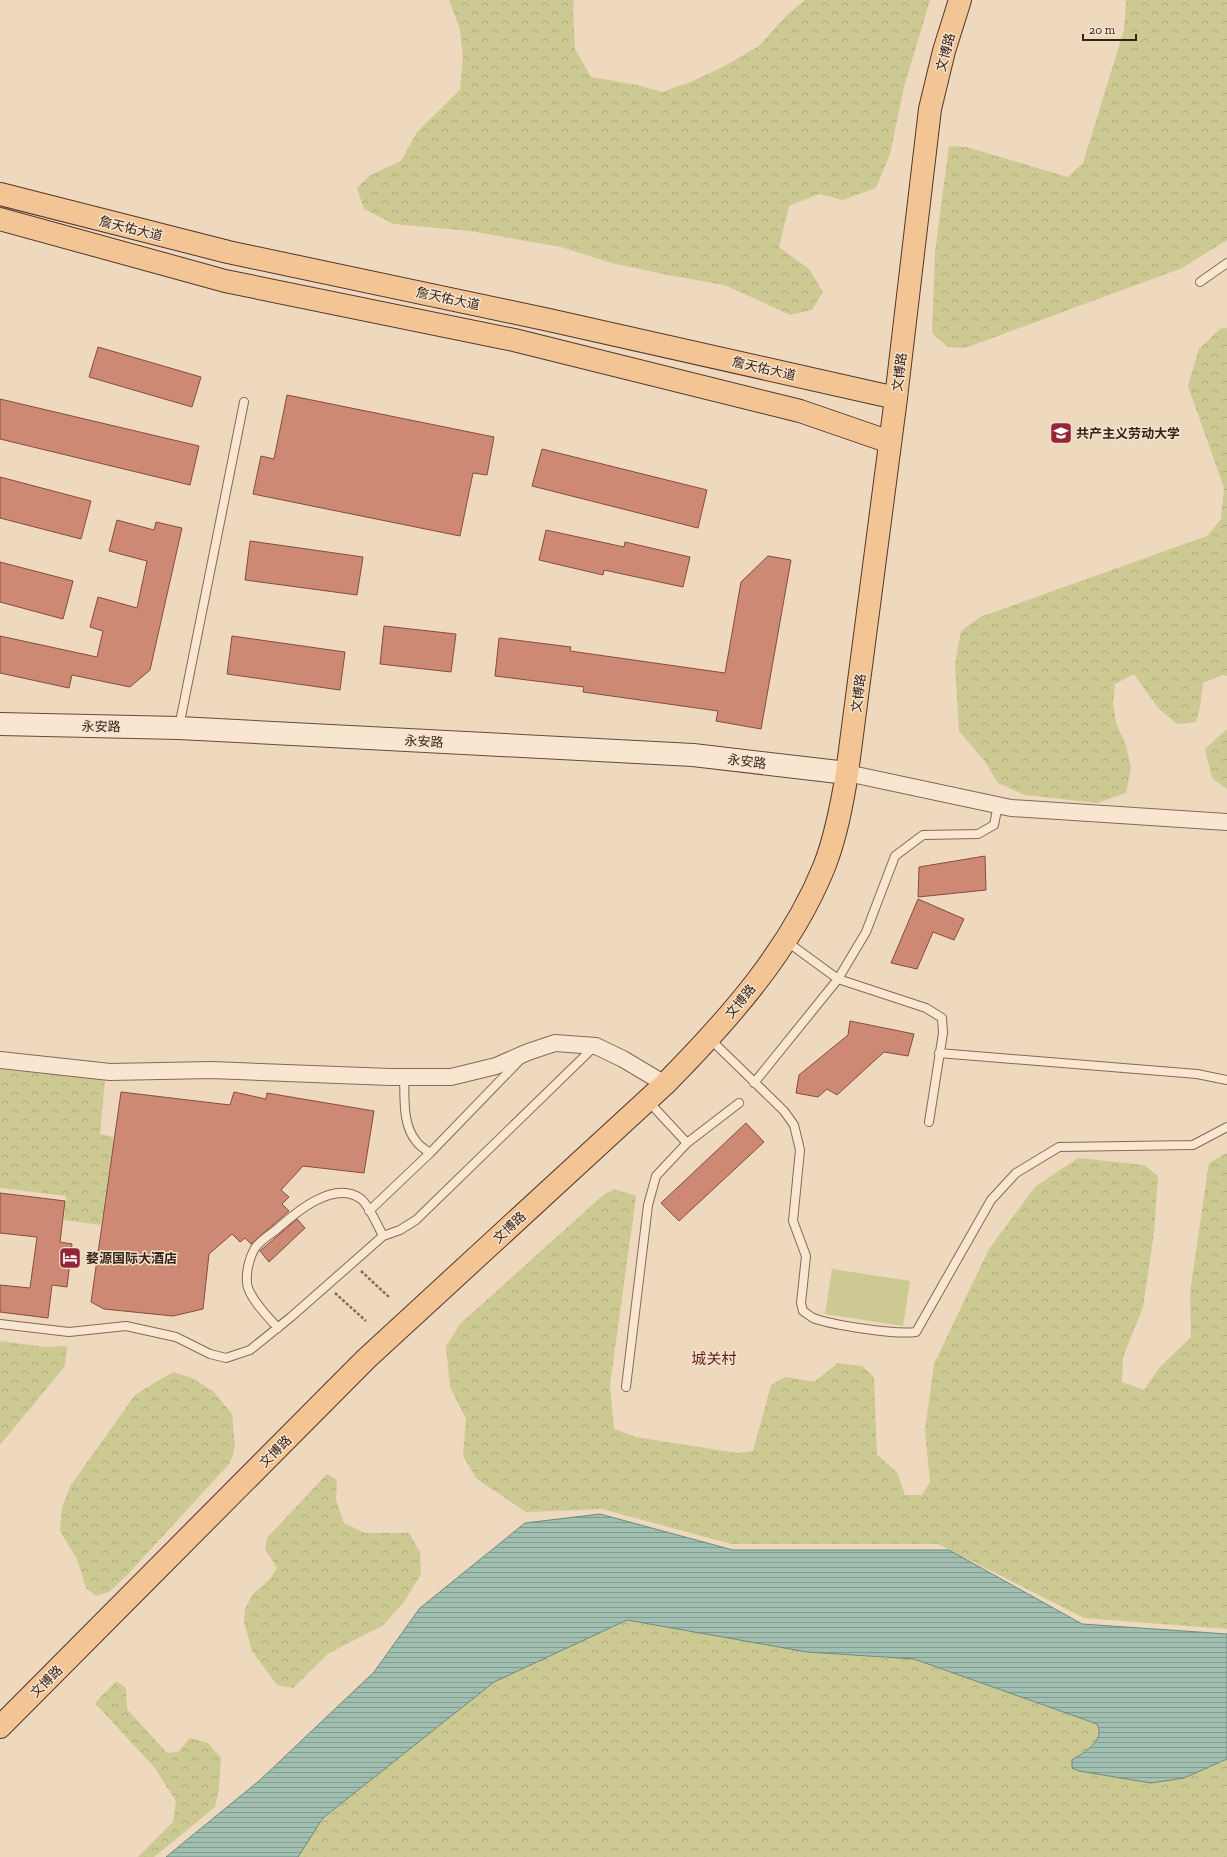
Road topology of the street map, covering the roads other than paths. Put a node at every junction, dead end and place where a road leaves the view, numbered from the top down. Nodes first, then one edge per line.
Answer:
1 (960, 0) edge
2 (0, 194) edge
3 (0, 219) edge
4 (1227, 263) edge
5 (1200, 282) dead end
6 (896, 398) junction
7 (244, 402) dead end
8 (890, 442) junction
9 (0, 724) edge
10 (179, 728) junction
11 (847, 773) junction
12 (998, 805) junction
13 (1227, 822) edge
14 (785, 940) junction
15 (838, 979) junction
16 (709, 1038) junction
17 (596, 1046) junction
18 (528, 1052) junction
19 (939, 1053) junction
20 (0, 1060) edge
21 (404, 1077) junction
22 (1227, 1080) edge
23 (754, 1083) junction
24 (665, 1084) junction
25 (647, 1100) junction
26 (739, 1103) dead end
27 (929, 1122) dead end
28 (1227, 1127) edge
29 (687, 1143) junction
30 (430, 1153) junction
31 (369, 1211) junction
32 (383, 1236) junction
33 (0, 1324) edge
34 (278, 1328) junction
35 (626, 1387) dead end
36 (0, 1727) edge

1 - 6 main road, 文博路
2 - 6 main road, 詹天佑大道
3 - 8 main road, 詹天佑大道
4 - 5 lane
6 - 8 main road, 文博路
7 - 10 lane
8 - 11 main road, 文博路
9 - 10 street, 永安路
10 - 11 street, 永安路
11 - 12 street
11 - 14 main road, 文博路
12 - 13 street
12 - 15 lane
14 - 15 lane
14 - 16 main road, 文博路
15 - 19 lane
15 - 23 lane
16 - 23 lane
16 - 24 main road, 文博路
17 - 18 street
17 - 24 street
17 - 32 lane
18 - 21 street
18 - 30 lane
19 - 22 lane
19 - 27 lane
20 - 21 street
21 - 30 lane
23 - 28 lane
24 - 25 main road, 文博路
25 - 29 lane
25 - 36 main road, 文博路
26 - 29 lane
29 - 35 lane
30 - 31 lane
31 - 32 lane
31 - 34 lane
32 - 34 lane
33 - 34 lane

